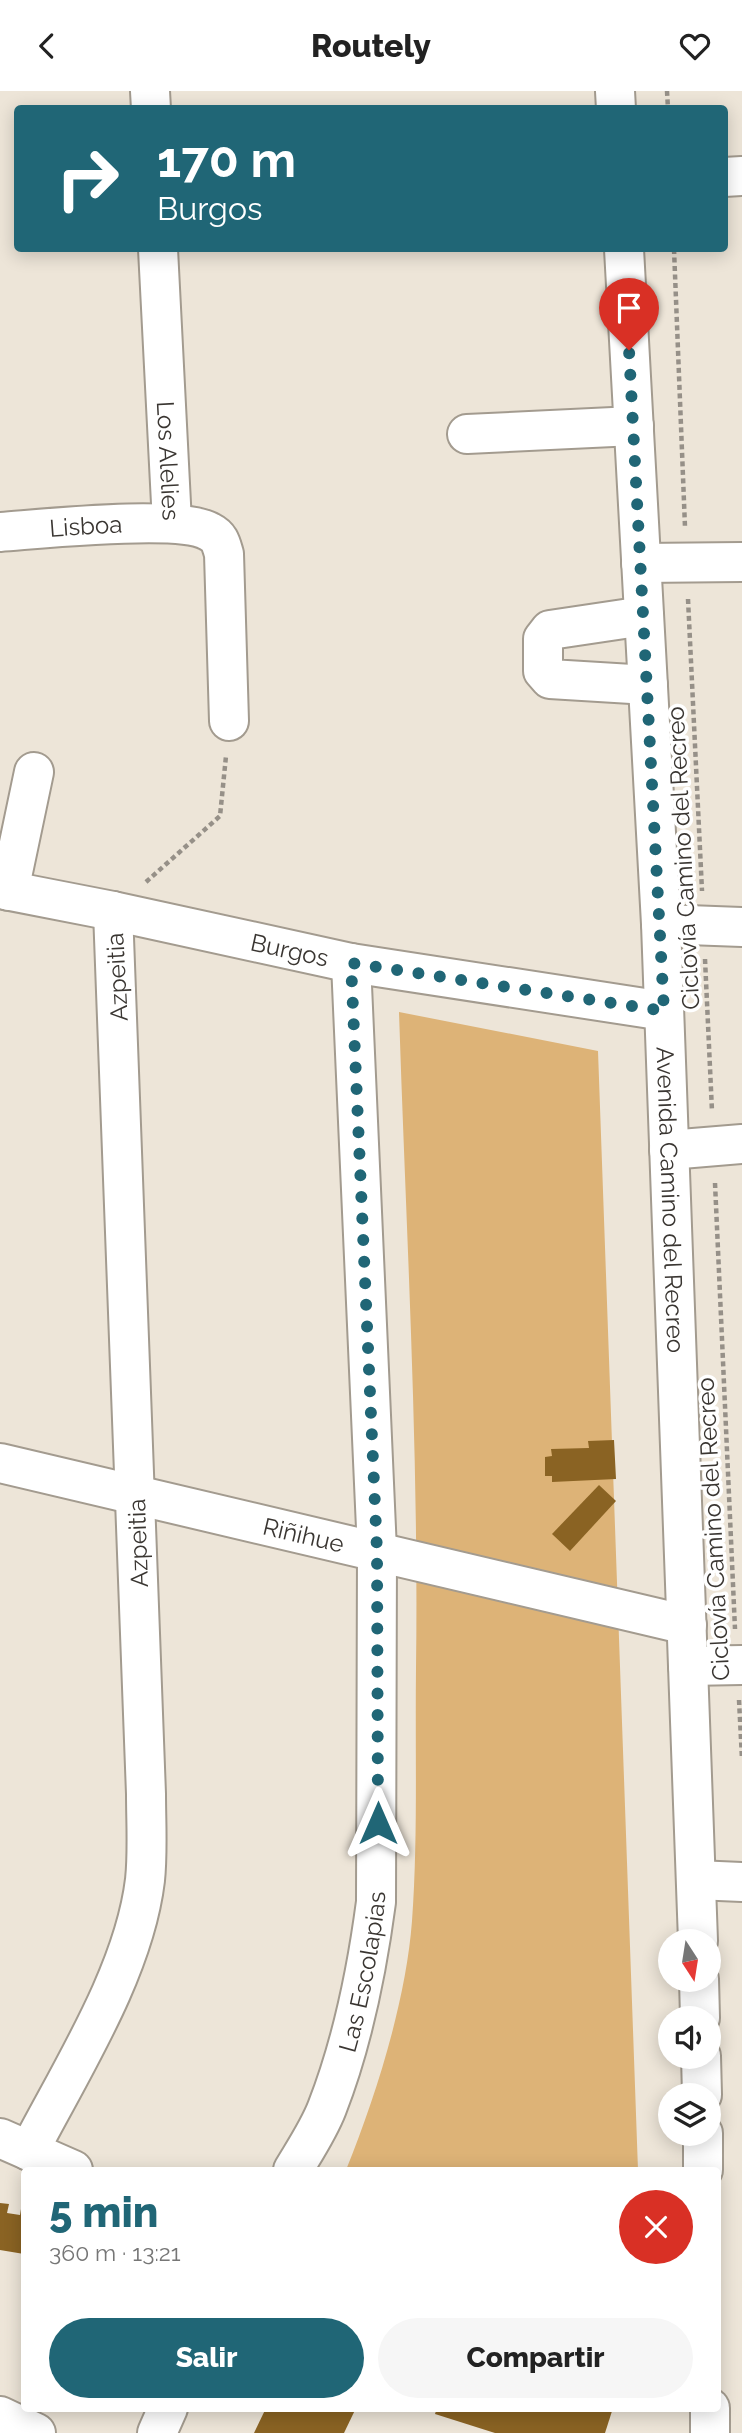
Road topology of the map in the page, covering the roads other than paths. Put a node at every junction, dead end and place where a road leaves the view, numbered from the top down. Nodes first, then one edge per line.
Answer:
1 (158, 252) edge
2 (624, 252) edge
3 (634, 425) junction
4 (467, 434) dead end
5 (172, 523) junction
6 (0, 532) edge
7 (742, 562) edge
8 (641, 563) junction
9 (644, 615) junction
10 (648, 685) junction
11 (229, 721) road end
12 (34, 772) dead end
13 (5, 890) edge
14 (113, 911) junction
15 (661, 924) junction
16 (742, 927) edge
17 (351, 963) junction
18 (664, 1011) junction
19 (728, 1145) edge
20 (669, 1150) junction
21 (0, 1463) edge
22 (136, 1495) junction
23 (377, 1551) junction
24 (687, 1625) junction
25 (739, 1665) edge
26 (688, 1666) junction
27 (696, 1880) junction
28 (742, 1882) edge
29 (698, 1929) edge
30 (15, 2144) edge
31 (703, 2146) edge
32 (66, 2167) edge
33 (295, 2167) edge
34 (704, 2167) edge
35 (166, 2412) edge
36 (710, 2412) edge
37 (0, 2416) edge
38 (36, 2433) edge
39 (157, 2433) edge
40 (710, 2433) edge

1 - 5 street, Los Alelies
2 - 3 street, Avenida Camino del Recreo
3 - 4 street
3 - 8 street, Avenida Camino del Recreo
5 - 6 street, Lisboa
5 - 11 street, Los Alelies
7 - 8 street
8 - 9 street, Avenida Camino del Recreo
9 - 10 street, Avenida Camino del Recreo
9 - 10 street
10 - 15 street, Avenida Camino del Recreo
12 - 13 street
13 - 14 street, Burgos
14 - 17 street, Burgos
14 - 22 street, Azpeitia
15 - 16 street
15 - 18 street, Avenida Camino del Recreo
17 - 18 street, Burgos
17 - 23 street, Las Escolapias
18 - 20 street, Avenida Camino del Recreo
19 - 20 street
20 - 24 street, Avenida Camino del Recreo
21 - 22 street, Riñihue
22 - 23 street, Riñihue
22 - 30 street, Azpeitia
23 - 24 street, Riñihue
23 - 33 street, Las Escolapias
24 - 26 street, Avenida Camino del Recreo
25 - 26 street
26 - 27 street, Avenida Camino del Recreo
27 - 28 street
27 - 29 street, Avenida Camino del Recreo
30 - 32 street
31 - 34 street
35 - 39 street
36 - 40 street
37 - 38 street

